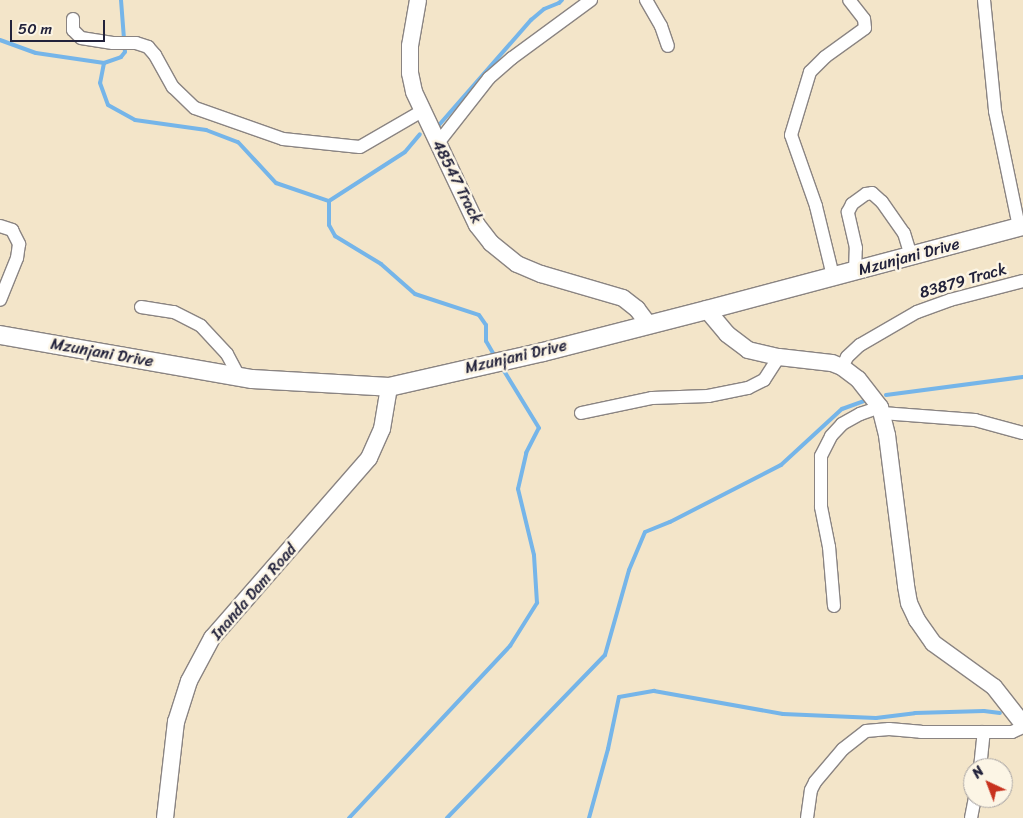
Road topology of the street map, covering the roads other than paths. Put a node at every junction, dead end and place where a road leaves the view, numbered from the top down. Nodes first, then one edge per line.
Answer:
1 (418, 0) edge
2 (591, 0) edge
3 (646, 0) edge
4 (849, 0) edge
5 (984, 0) edge
6 (73, 18) dead end
7 (668, 46) dead end
8 (422, 111) junction
9 (438, 144) junction
10 (0, 226) edge
11 (1021, 226) edge
12 (911, 256) junction
13 (855, 271) junction
14 (833, 276) junction
15 (1023, 281) edge
16 (0, 300) edge
17 (141, 307) dead end
18 (707, 310) junction
19 (649, 325) junction
20 (0, 335) edge
21 (778, 357) junction
22 (842, 367) junction
23 (238, 376) junction
24 (389, 386) junction
25 (881, 410) junction
26 (581, 413) dead end
27 (1023, 433) edge
28 (834, 606) dead end
29 (1023, 726) edge
30 (984, 732) junction
31 (981, 758) edge
32 (165, 818) edge
33 (807, 818) edge

1 - 8 street, 48547 Track
2 - 9 street
3 - 7 street
4 - 14 street
5 - 11 street
6 - 8 street
8 - 9 street, 48547 Track
9 - 19 street, 48547 Track
10 - 16 street
11 - 12 main road, Mzunjani Drive
12 - 13 main road, Mzunjani Drive
12 - 13 street
13 - 14 main road, Mzunjani Drive
14 - 18 main road, Mzunjani Drive
15 - 22 street, 83879 Track
17 - 23 street
18 - 19 main road, Mzunjani Drive
18 - 21 street
19 - 24 main road, Mzunjani Drive
20 - 23 main road, Mzunjani Drive
21 - 22 street
21 - 26 street
22 - 25 street
23 - 24 main road, Mzunjani Drive
24 - 32 street, Inanda Dam Road
25 - 27 street
25 - 28 street
25 - 29 street
29 - 30 street
30 - 31 street
30 - 33 street

